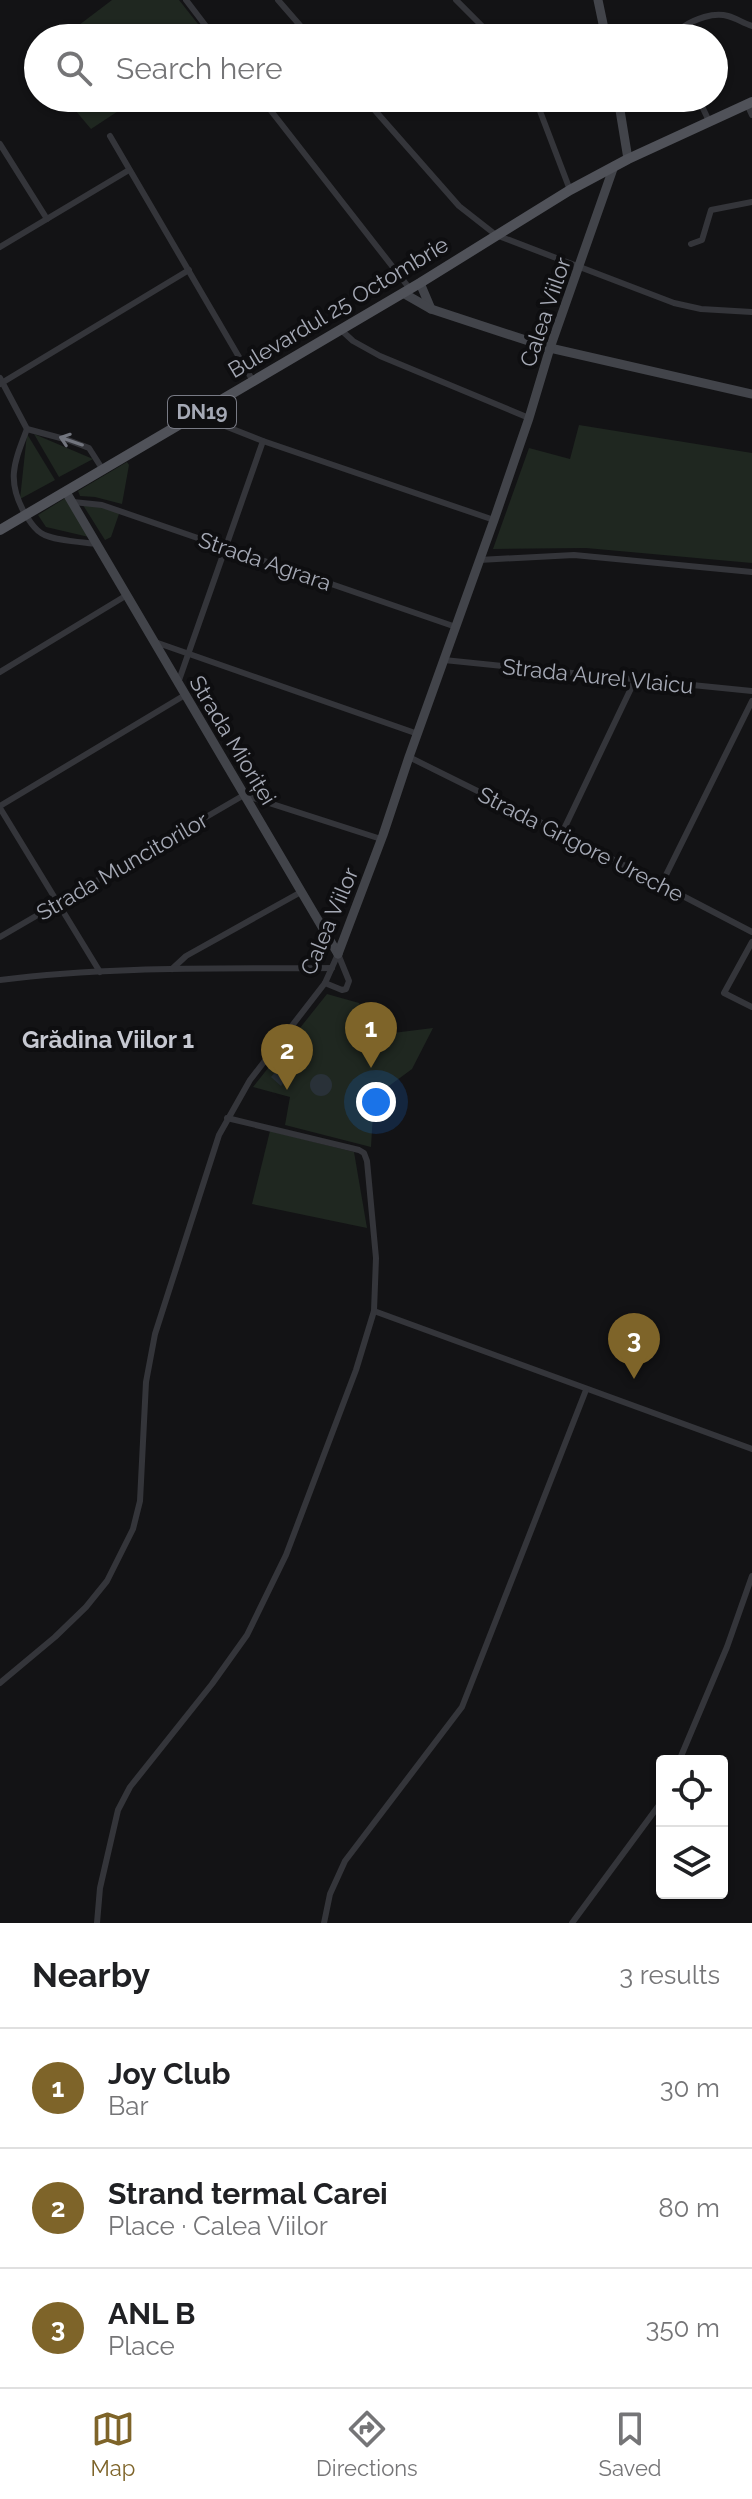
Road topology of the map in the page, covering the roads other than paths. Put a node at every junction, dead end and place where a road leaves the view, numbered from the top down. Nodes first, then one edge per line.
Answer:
1 (186, 0) edge
2 (278, 0) edge
3 (456, 0) edge
4 (598, 0) edge
5 (204, 24) edge
6 (299, 24) edge
7 (480, 24) edge
8 (603, 24) edge
9 (691, 24) edge
10 (752, 26) edge
11 (749, 103) edge
12 (272, 112) edge
13 (376, 112) edge
14 (540, 112) edge
15 (620, 112) edge
16 (705, 112) edge
17 (752, 115) edge
18 (709, 121) junction
19 (110, 136) dead end
20 (0, 144) edge
21 (628, 159) junction
22 (614, 166) junction
23 (129, 170) junction
24 (570, 190) junction
25 (752, 202) edge
26 (47, 219) junction
27 (496, 235) junction
28 (691, 244) dead end
29 (0, 247) edge
30 (578, 268) junction
31 (189, 270) junction
32 (420, 283) junction
33 (406, 291) junction
34 (431, 309) junction
35 (752, 312) edge
36 (340, 329) junction
37 (550, 348) junction
38 (1, 381) edge
39 (253, 381) junction
40 (752, 394) edge
41 (197, 415) junction
42 (529, 418) junction
43 (27, 429) junction
44 (263, 441) junction
45 (103, 470) junction
46 (69, 497) junction
47 (26, 515) junction
48 (494, 520) junction
49 (0, 530) edge
50 (97, 544) junction
51 (228, 547) junction
52 (479, 560) junction
53 (752, 572) edge
54 (127, 595) junction
55 (456, 627) junction
56 (155, 642) junction
57 (189, 655) junction
58 (444, 660) junction
59 (0, 672) edge
60 (635, 680) junction
61 (178, 684) junction
62 (752, 691) edge
63 (185, 695) junction
64 (752, 701) edge
65 (418, 734) junction
66 (409, 757) junction
67 (244, 795) junction
68 (0, 807) edge
69 (562, 833) junction
70 (381, 839) junction
71 (661, 885) junction
72 (301, 892) junction
73 (57, 904) junction
74 (752, 932) edge
75 (0, 937) edge
76 (752, 942) edge
77 (338, 954) junction
78 (332, 968) junction
79 (172, 969) junction
80 (100, 972) junction
81 (0, 980) edge
82 (325, 983) junction
83 (752, 1007) edge
84 (227, 1118) junction
85 (374, 1311) junction
86 (586, 1390) junction
87 (752, 1449) edge
88 (752, 1576) edge
89 (0, 1683) edge
90 (682, 1755) edge
91 (656, 1809) edge
92 (97, 1923) edge
93 (324, 1923) edge
94 (572, 1923) edge

1 - 5 street
2 - 6 street
3 - 7 street
4 - 8 street
9 - 10 street
11 - 17 street
11 - 18 main road, DN19
12 - 33 street
13 - 27 street
14 - 24 street
15 - 21 street
16 - 18 street
18 - 21 main road, DN19
19 - 23 street
20 - 26 street
21 - 22 main road, DN19
22 - 24 main road, Bulevardul 25 Octombrie / DN19
22 - 30 street, Calea Viilor
23 - 26 street
23 - 31 street
24 - 27 main road, Bulevardul 25 Octombrie / DN19
25 - 28 street
26 - 29 street
27 - 30 street
27 - 32 main road, Bulevardul 25 Octombrie / DN19
30 - 35 street
30 - 37 street, Calea Viilor
31 - 38 street
31 - 39 street
32 - 33 main road, Bulevardul 25 Octombrie / DN19
32 - 34 street
33 - 34 street
33 - 36 main road, Bulevardul 25 Octombrie / DN19
34 - 37 street
36 - 39 main road, Bulevardul 25 Octombrie / DN19
36 - 42 street
37 - 40 street
37 - 42 street, Calea Viilor
38 - 43 street
39 - 41 main road, Bulevardul 25 Octombrie / DN19
41 - 44 street
41 - 45 main road, Bulevardul 25 Octombrie / DN19
42 - 48 street, Calea Viilor
45 -> 43 street
43 - 47 street
44 - 48 street
44 - 51 street
45 - 46 main road, Bulevardul 25 Octombrie / DN19
46 - 47 main road, Bulevardul 25 Octombrie / DN19
46 - 50 street, Strada Mioriței
46 - 51 street, Strada Agrara
47 - 49 main road, Bulevardul 25 Octombrie / DN19
47 - 50 street
48 - 52 street, Calea Viilor
50 - 54 street, Strada Mioriței
51 - 55 street, Strada Agrara
51 - 57 street
52 - 53 street
52 - 55 street, Calea Viilor
54 - 56 street, Strada Mioriței
54 - 59 street
55 - 58 street, Calea Viilor
56 - 57 street
56 - 61 street, Strada Mioriței
57 - 61 street
57 - 65 street
58 - 60 street, Strada Aurel Vlaicu
58 - 65 street, Calea Viilor
60 - 62 street, Strada Aurel Vlaicu
60 - 69 street
61 - 63 street, Strada Mioriței
63 - 67 street, Strada Mioriței
63 - 68 street
64 - 71 street
65 - 66 street, Calea Viilor
66 - 69 street, Strada Grigore Ureche
66 - 70 street, Calea Viilor
67 - 70 street
67 - 72 street, Strada Mioriței
67 - 73 street, Strada Muncitorilor
68 - 73 street
69 - 71 street, Strada Grigore Ureche
70 - 77 street, Calea Viilor
71 - 74 street, Strada Grigore Ureche
72 - 77 street, Strada Mioriței
72 - 79 street
73 - 75 street, Strada Muncitorilor
73 - 80 street
76 - 83 street
77 - 78 street, Calea Viilor
77 - 82 street
78 - 79 street
78 - 82 street, Calea Viilor
79 - 80 street
80 - 81 street
82 - 84 street, Calea Viilor
84 - 85 street
84 - 89 street, Calea Viilor
85 - 86 street
85 - 92 street
86 - 87 street
86 - 93 street
88 - 90 street
91 - 94 street

